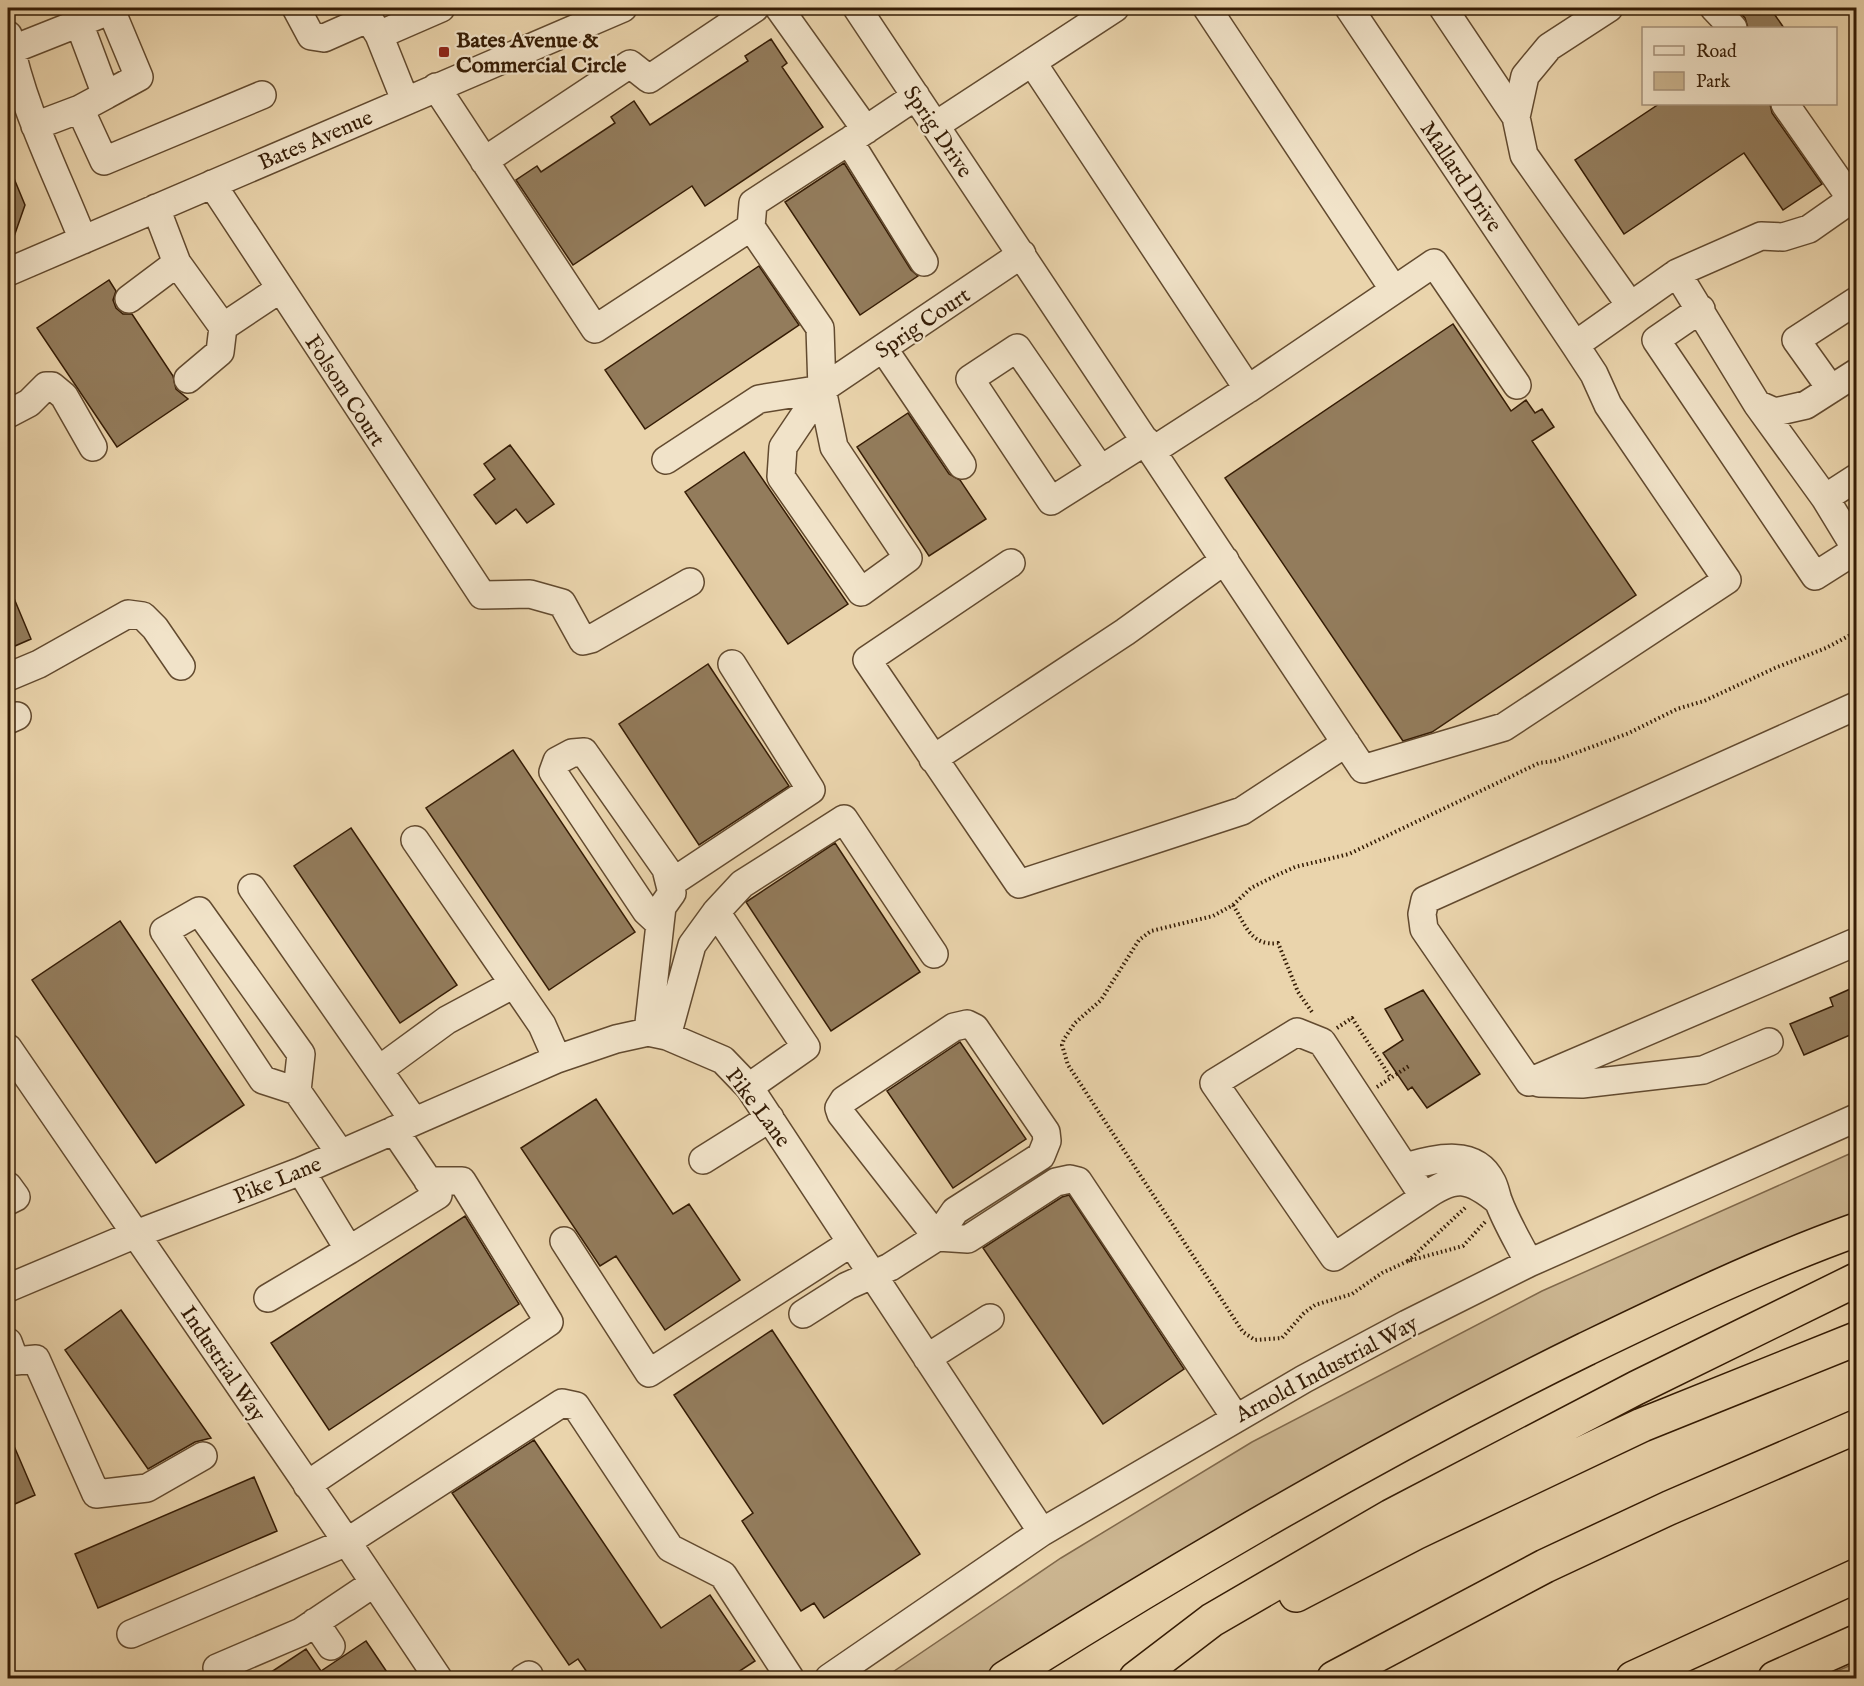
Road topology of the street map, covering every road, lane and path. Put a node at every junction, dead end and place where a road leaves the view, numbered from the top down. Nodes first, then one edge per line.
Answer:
1 (296, 8) edge
2 (441, 8) edge
3 (623, 8) edge
4 (755, 8) edge
5 (778, 8) edge
6 (857, 8) edge
7 (1115, 8) edge
8 (1207, 8) edge
9 (1349, 8) edge
10 (1443, 8) edge
11 (1610, 8) edge
12 (1714, 8) edge
13 (369, 20) edge
14 (79, 23) junction
15 (1732, 27) edge
16 (9, 42) edge
17 (1032, 62) junction
18 (436, 87) junction
19 (106, 95) junction
20 (262, 95) dead end
21 (916, 96) junction
22 (405, 100) junction
23 (1786, 105) edge
24 (80, 109) junction
25 (1516, 117) junction
26 (936, 125) junction
27 (35, 126) junction
28 (857, 136) junction
29 (484, 160) junction
30 (212, 184) junction
31 (1854, 198) edge
32 (156, 208) junction
33 (751, 227) junction
34 (83, 240) junction
35 (1022, 254) junction
36 (924, 262) dead end
37 (177, 263) junction
38 (8, 272) edge
39 (1677, 273) junction
40 (280, 290) junction
41 (1394, 290) junction
42 (129, 299) dead end
43 (1857, 300) edge
44 (1630, 305) junction
45 (1701, 309) junction
46 (223, 327) junction
47 (1575, 345) junction
48 (883, 348) junction
49 (1857, 373) edge
50 (188, 379) dead end
51 (1517, 385) dead end
52 (822, 389) junction
53 (1248, 389) junction
54 (1831, 389) junction
55 (1757, 404) junction
56 (8, 414) edge
57 (1149, 446) junction
58 (93, 447) dead end
59 (666, 460) dead end
60 (962, 465) dead end
61 (1101, 470) junction
62 (1857, 478) edge
63 (1824, 498) junction
64 (1857, 549) edge
65 (1225, 560) junction
66 (1011, 563) dead end
67 (690, 582) dead end
68 (1857, 632) edge
69 (732, 664) dead end
70 (181, 666) dead end
71 (8, 677) edge
72 (1857, 706) edge
73 (1346, 743) junction
74 (933, 759) junction
75 (415, 840) dead end
76 (671, 883) junction
77 (252, 888) dead end
78 (1233, 905) junction
79 (716, 912) junction
80 (660, 924) junction
81 (1857, 942) edge
82 (934, 954) dead end
83 (514, 984) junction
84 (1317, 1021) dead end
85 (1332, 1032) dead end
86 (658, 1034) junction
87 (1769, 1042) dead end
88 (8, 1048) edge
89 (557, 1059) junction
90 (1409, 1066) dead end
91 (380, 1069) junction
92 (1391, 1078) junction
93 (1529, 1083) junction
94 (749, 1087) junction
95 (297, 1091) junction
96 (1359, 1099) junction
97 (770, 1118) junction
98 (1857, 1118) edge
99 (404, 1125) junction
100 (340, 1153) junction
101 (703, 1160) dead end
102 (1405, 1167) junction
103 (301, 1171) junction
104 (428, 1181) junction
105 (8, 1186) edge
106 (1424, 1197) junction
107 (8, 1201) edge
108 (1486, 1207) junction
109 (1857, 1230) edge
110 (136, 1234) junction
111 (937, 1238) junction
112 (564, 1241) dead end
113 (851, 1243) junction
114 (349, 1250) junction
115 (1408, 1261) junction
116 (1529, 1263) junction
117 (872, 1277) junction
118 (1857, 1280) edge
119 (8, 1288) edge
120 (268, 1298) dead end
121 (802, 1314) dead end
122 (990, 1318) dead end
123 (1857, 1339) edge
124 (8, 1342) edge
125 (927, 1358) junction
126 (1235, 1417) junction
127 (1857, 1427) edge
128 (203, 1456) dead end
129 (307, 1485) junction
130 (1042, 1532) junction
131 (347, 1542) junction
132 (1857, 1576) edge
133 (374, 1584) junction
134 (315, 1622) junction
135 (131, 1634) dead end
136 (1857, 1642) edge
137 (331, 1646) dead end
138 (224, 1678) edge
139 (438, 1678) edge
140 (790, 1678) edge
141 (829, 1678) edge
142 (1005, 1678) edge
143 (1136, 1678) edge
144 (1152, 1678) edge
145 (1334, 1678) edge
146 (1633, 1678) edge
147 (1775, 1678) edge

1 - 13 street
2 - 13 street
3 - 18 street, Bates Avenue
4 - 29 street
5 - 28 street
6 - 21 street, Sprig Drive
7 - 17 street
8 - 41 street
9 - 47 street, Mallard Drive
10 - 25 street
11 - 25 street
12 - 15 street
13 - 22 street
14 - 16 street
14 - 19 street
14 - 19 street
16 - 27 street
17 - 26 street
17 - 53 street
18 - 22 street, Bates Avenue
18 - 29 street
19 - 24 street
20 - 24 street
21 - 26 street, Sprig Drive
21 - 28 street
22 - 30 street, Bates Avenue
23 - 31 street
24 - 27 street
25 - 44 street
26 - 35 street, Sprig Drive
27 - 34 street
28 - 33 street
28 - 36 street
29 - 33 street
30 - 32 street, Bates Avenue
30 - 40 street, Folsom Court
31 - 39 street
32 - 34 street, Bates Avenue
32 - 37 street
33 - 52 street
34 - 38 street, Bates Avenue
35 - 48 street, Sprig Court
35 - 57 street, Sprig Drive
37 - 42 street
37 - 46 street
39 - 44 street
39 - 45 street
40 - 46 street
40 - 67 street, Folsom Court
41 - 51 street
41 - 53 street
43 - 54 street
44 - 47 street
45 - 55 street
45 - 64 street
46 - 50 street
47 - 73 street, Mallard Drive
48 - 52 street, Sprig Court
48 - 60 street
49 - 54 street
52 - 52 street
52 - 59 street
53 - 57 street
54 - 55 street
55 - 63 street
56 - 58 street
57 - 61 street
57 - 65 street, Sprig Drive
61 - 61 street
62 - 63 street
63 - 64 street
65 - 73 street, Sprig Drive
65 - 74 street
66 - 74 street
68 - 78 path
69 - 76 street
70 - 71 street
72 - 93 street
73 - 74 street
75 - 83 street
76 - 80 street
76 - 80 street
77 - 91 street
78 - 84 path
78 - 115 path
79 - 82 street
79 - 86 street
79 - 94 street
80 - 86 street
81 - 93 street
83 - 89 street
83 - 91 street
85 - 92 path
86 - 89 street, Pike Lane
86 - 94 street, Pike Lane
87 - 93 street
88 - 110 street, Industrial Way
89 - 99 street, Pike Lane
90 - 92 path
91 - 99 street
92 - 96 path
94 - 97 street, Pike Lane
95 - 95 street
95 - 100 street
96 - 102 street
96 - 106 street
97 - 101 street
97 - 113 street, Pike Lane
98 - 116 street, Arnold Industrial Way
99 - 100 street, Pike Lane
99 - 104 street
100 - 103 street, Pike Lane
102 - 106 street
102 - 108 street
103 - 110 street, Pike Lane
103 - 114 street
104 - 114 street
104 - 129 street
105 - 107 street
106 - 108 street
108 - 115 path
108 - 115 path
108 - 116 street
109 - 142 highway
110 - 119 street, Pike Lane
110 - 129 street, Industrial Way
111 - 111 street
111 - 117 street
111 - 126 street
112 - 113 street
113 - 117 street, Pike Lane
114 - 120 street
116 - 126 street, Arnold Industrial Way
117 - 121 street
117 - 125 street, Pike Lane
118 - 143 highway
122 - 125 street
123 - 144 highway
124 - 128 street
125 - 130 street, Pike Lane
126 - 130 street, Arnold Industrial Way
127 - 145 highway
129 - 131 street, Industrial Way
130 - 141 street, Arnold Industrial Way
131 - 133 street, Industrial Way
131 - 135 street
131 - 140 street
132 - 146 highway
133 - 134 street
133 - 139 street, Industrial Way
134 - 137 street
134 - 138 street
136 - 147 highway

